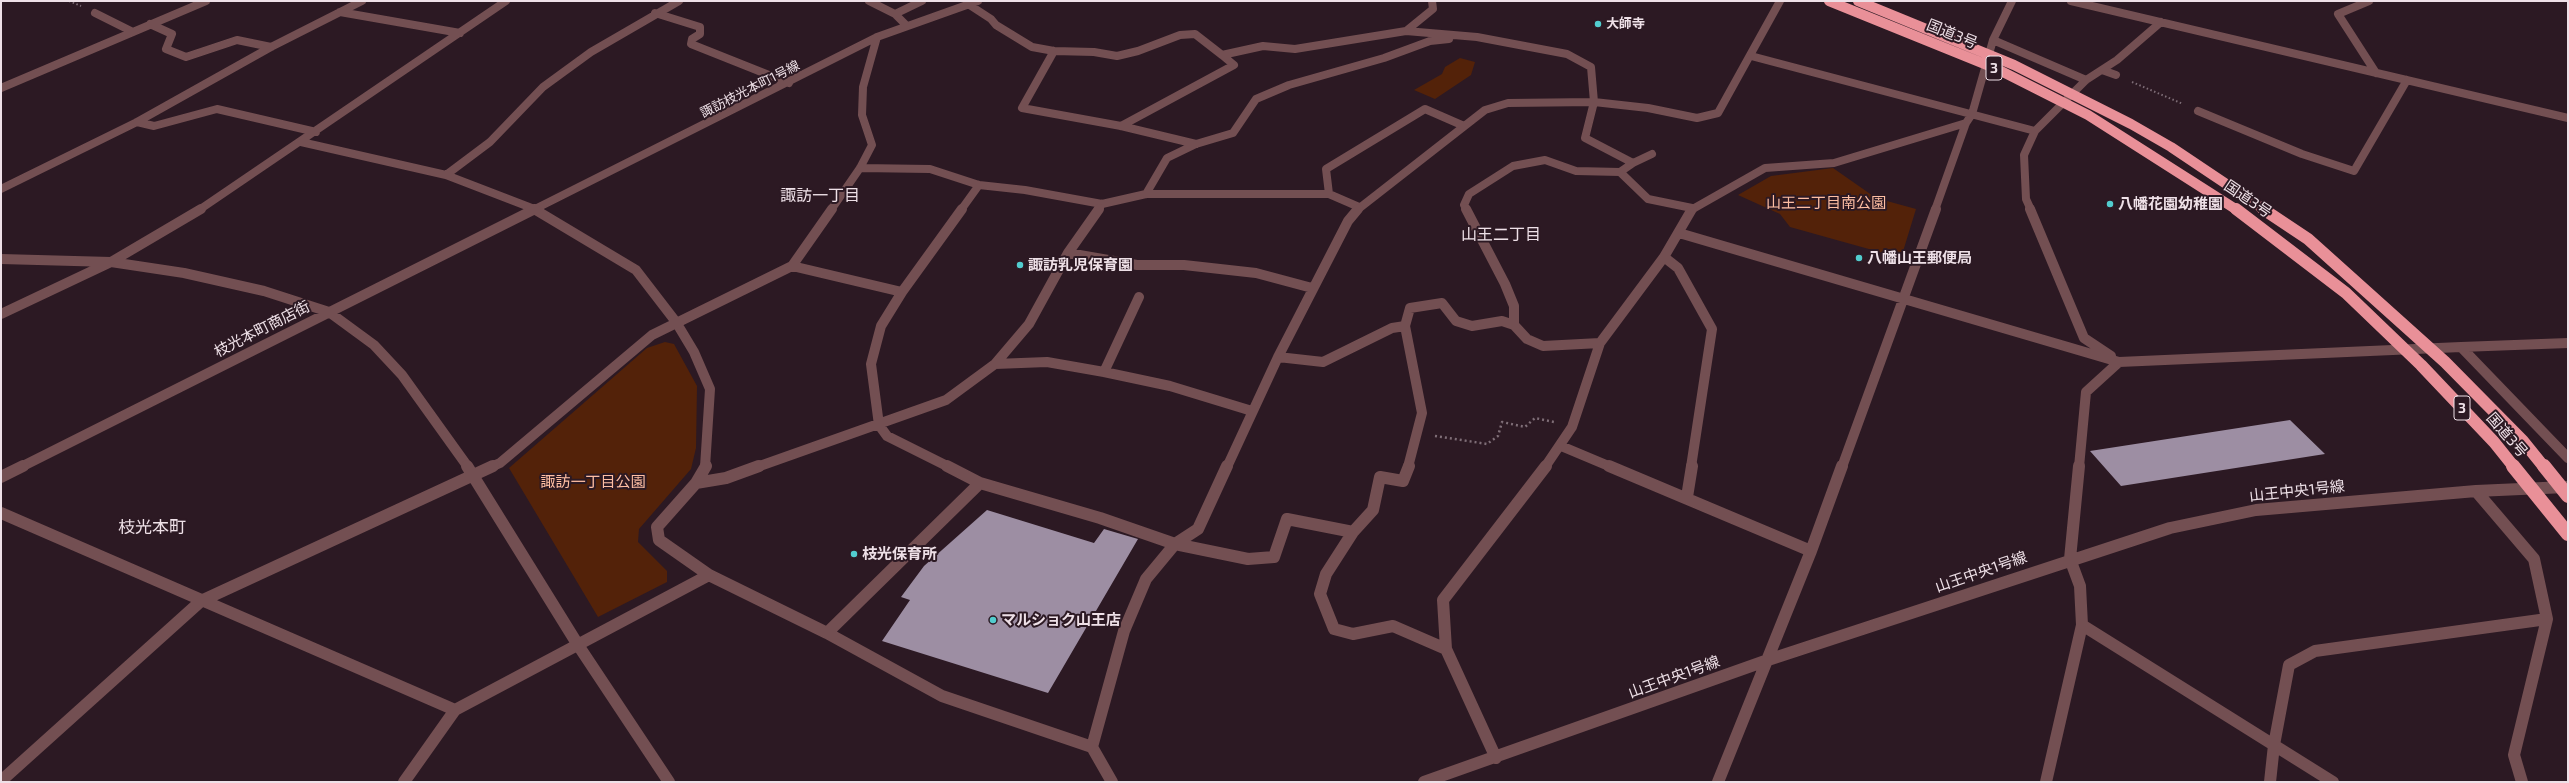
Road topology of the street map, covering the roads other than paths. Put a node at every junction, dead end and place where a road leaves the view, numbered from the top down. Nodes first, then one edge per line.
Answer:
1 (206, 1) edge
2 (362, 1) edge
3 (506, 1) edge
4 (679, 1) edge
5 (869, 1) edge
6 (922, 1) edge
7 (978, 1) edge
8 (1432, 1) edge
9 (1780, 1) edge
10 (1829, 1) edge
11 (1858, 1) edge
12 (2012, 1) edge
13 (2071, 1) edge
14 (2369, 1) edge
15 (968, 4) junction
16 (340, 12) junction
17 (655, 13) junction
18 (95, 14) dead end
19 (895, 14) junction
20 (2161, 22) junction
21 (150, 24) junction
22 (906, 25) junction
23 (1406, 31) junction
24 (133, 32) junction
25 (460, 33) junction
26 (878, 37) junction
27 (1477, 37) junction
28 (1993, 40) junction
29 (271, 47) junction
30 (1054, 51) junction
31 (1222, 55) junction
32 (1752, 56) junction
33 (2102, 70) junction
34 (2376, 73) junction
35 (2116, 75) road end
36 (2086, 80) junction
37 (2407, 80) junction
38 (789, 82) junction
39 (1, 88) edge
40 (1594, 102) junction
41 (2198, 111) road end
42 (1972, 114) junction
43 (2568, 118) edge
44 (137, 122) junction
45 (1966, 124) junction
46 (1121, 126) junction
47 (1464, 126) junction
48 (316, 132) junction
49 (2035, 132) junction
50 (301, 142) junction
51 (1196, 144) junction
52 (1652, 154) dead end
53 (1633, 163) junction
54 (860, 168) junction
55 (1620, 172) junction
56 (446, 174) junction
57 (979, 185) junction
58 (1, 190) edge
59 (1146, 194) junction
60 (1329, 194) junction
61 (1102, 204) junction
62 (1358, 207) junction
63 (1692, 208) junction
64 (537, 210) junction
65 (1679, 233) junction
66 (1068, 253) junction
67 (1664, 258) junction
68 (1, 259) edge
69 (111, 262) junction
70 (792, 266) junction
71 (1312, 288) junction
72 (902, 292) junction
73 (1139, 297) dead end
74 (1904, 298) junction
75 (329, 312) junction
76 (1, 314) edge
77 (676, 322) junction
78 (1514, 325) junction
79 (1405, 326) junction
80 (1600, 343) junction
81 (2568, 343) edge
82 (2461, 347) junction
83 (1278, 357) junction
84 (2119, 362) junction
85 (995, 364) junction
86 (1104, 372) junction
87 (1252, 411) junction
88 (878, 425) junction
89 (1561, 446) junction
90 (2568, 458) edge
91 (474, 476) junction
92 (1, 477) edge
93 (696, 483) junction
94 (980, 483) junction
95 (2568, 487) edge
96 (2476, 491) junction
97 (2568, 496) edge
98 (1687, 497) junction
99 (1, 513) edge
100 (1353, 532) junction
101 (2568, 533) edge
102 (1175, 544) junction
103 (1811, 551) junction
104 (2070, 559) junction
105 (709, 575) junction
106 (201, 601) junction
107 (2547, 619) junction
108 (2082, 625) junction
109 (826, 633) junction
110 (578, 645) junction
111 (1446, 649) junction
112 (1768, 660) junction
113 (455, 710) junction
114 (2274, 745) junction
115 (1092, 747) junction
116 (1496, 758) junction
117 (1, 781) edge
118 (404, 782) edge
119 (669, 782) edge
120 (1112, 782) edge
121 (1424, 782) edge
122 (1718, 782) edge
123 (2046, 782) edge
124 (2270, 782) edge
125 (2333, 782) edge
126 (2522, 782) edge

1 - 21 street
2 - 16 street
3 - 25 street
4 - 17 street
5 - 19 street
6 - 19 street
7 - 15 street, 諏訪枝光本町1号線
8 - 23 street
9 - 32 street
10 - 101 highway, 国道3号 / 3
11 - 97 highway, 国道3号 / 3
12 - 28 street
13 - 20 street
14 - 34 street
15 - 22 street, 諏訪枝光本町1号線
15 - 30 street
16 - 25 street
16 - 29 street
17 - 38 street
17 - 56 street
18 - 24 street
19 - 22 street
20 - 33 street
20 - 34 street
21 - 24 street
21 - 29 street
22 - 26 street, 諏訪枝光本町1号線
23 - 27 street
23 - 31 street
24 - 39 street
25 - 48 street
26 - 38 street, 諏訪枝光本町1号線
26 - 54 street
27 - 40 street
27 - 51 street
28 - 36 street
28 - 42 street
29 - 44 street
30 - 31 street
30 - 46 street
31 - 46 street
32 - 40 street
32 - 42 street
33 - 35 street
33 - 36 street
34 - 37 street
36 - 49 street
37 - 41 street
37 - 43 street
38 - 64 street, 諏訪枝光本町1号線
40 - 47 street
40 - 53 street
42 - 45 street
42 - 49 street
44 - 48 street
44 - 58 street
45 - 63 street
45 - 74 street
46 - 51 street
47 - 60 street
47 - 62 street
48 - 50 street
49 - 84 street
50 - 56 street
50 - 69 street
51 - 59 street
52 - 53 street
53 - 55 street
54 - 57 street
54 - 70 street
55 - 63 street
55 - 78 street
56 - 64 street
57 - 61 street
57 - 72 street
59 - 60 street
59 - 61 street
60 - 62 street
61 - 66 street
62 - 71 street
63 - 65 street
64 - 75 street, 枝光本町商店街
64 - 77 street
65 - 67 street
65 - 74 street
66 - 71 street
66 - 85 street
67 - 80 street
67 - 98 street
68 - 69 street
69 - 75 street
69 - 76 street
70 - 72 street
70 - 77 street
71 - 83 street
72 - 88 street
73 - 86 street
74 - 84 street
74 - 103 street
75 - 91 street
75 - 92 street, 枝光本町商店街
77 - 91 street
77 - 93 street
78 - 79 street
78 - 80 street
79 - 83 street
79 - 100 street
80 - 89 street
81 - 82 street
82 - 84 street
82 - 90 street
83 - 87 street
84 - 104 street
85 - 86 street
85 - 88 street
86 - 87 street
87 - 102 street
88 - 93 street
88 - 94 street
89 - 98 street
89 - 111 street
91 - 106 street
91 - 110 street
93 - 105 street
94 - 102 street
94 - 109 street
95 - 96 street, 山王中央1号線
96 - 104 street, 山王中央1号線
96 - 107 street
98 - 103 street
99 - 106 street
100 - 102 street
100 - 111 street
102 - 115 street
103 - 112 street
104 - 108 street
104 - 112 street, 山王中央1号線
105 - 109 street
105 - 110 street
106 - 113 street
106 - 117 street
107 - 114 street
107 - 126 street
108 - 114 street
108 - 123 street
109 - 115 street
110 - 113 street
110 - 119 street
111 - 116 street
112 - 116 street, 山王中央1号線
112 - 122 street
113 - 118 street
114 - 124 street
114 - 125 street
115 - 120 street
116 - 121 street, 山王中央1号線

